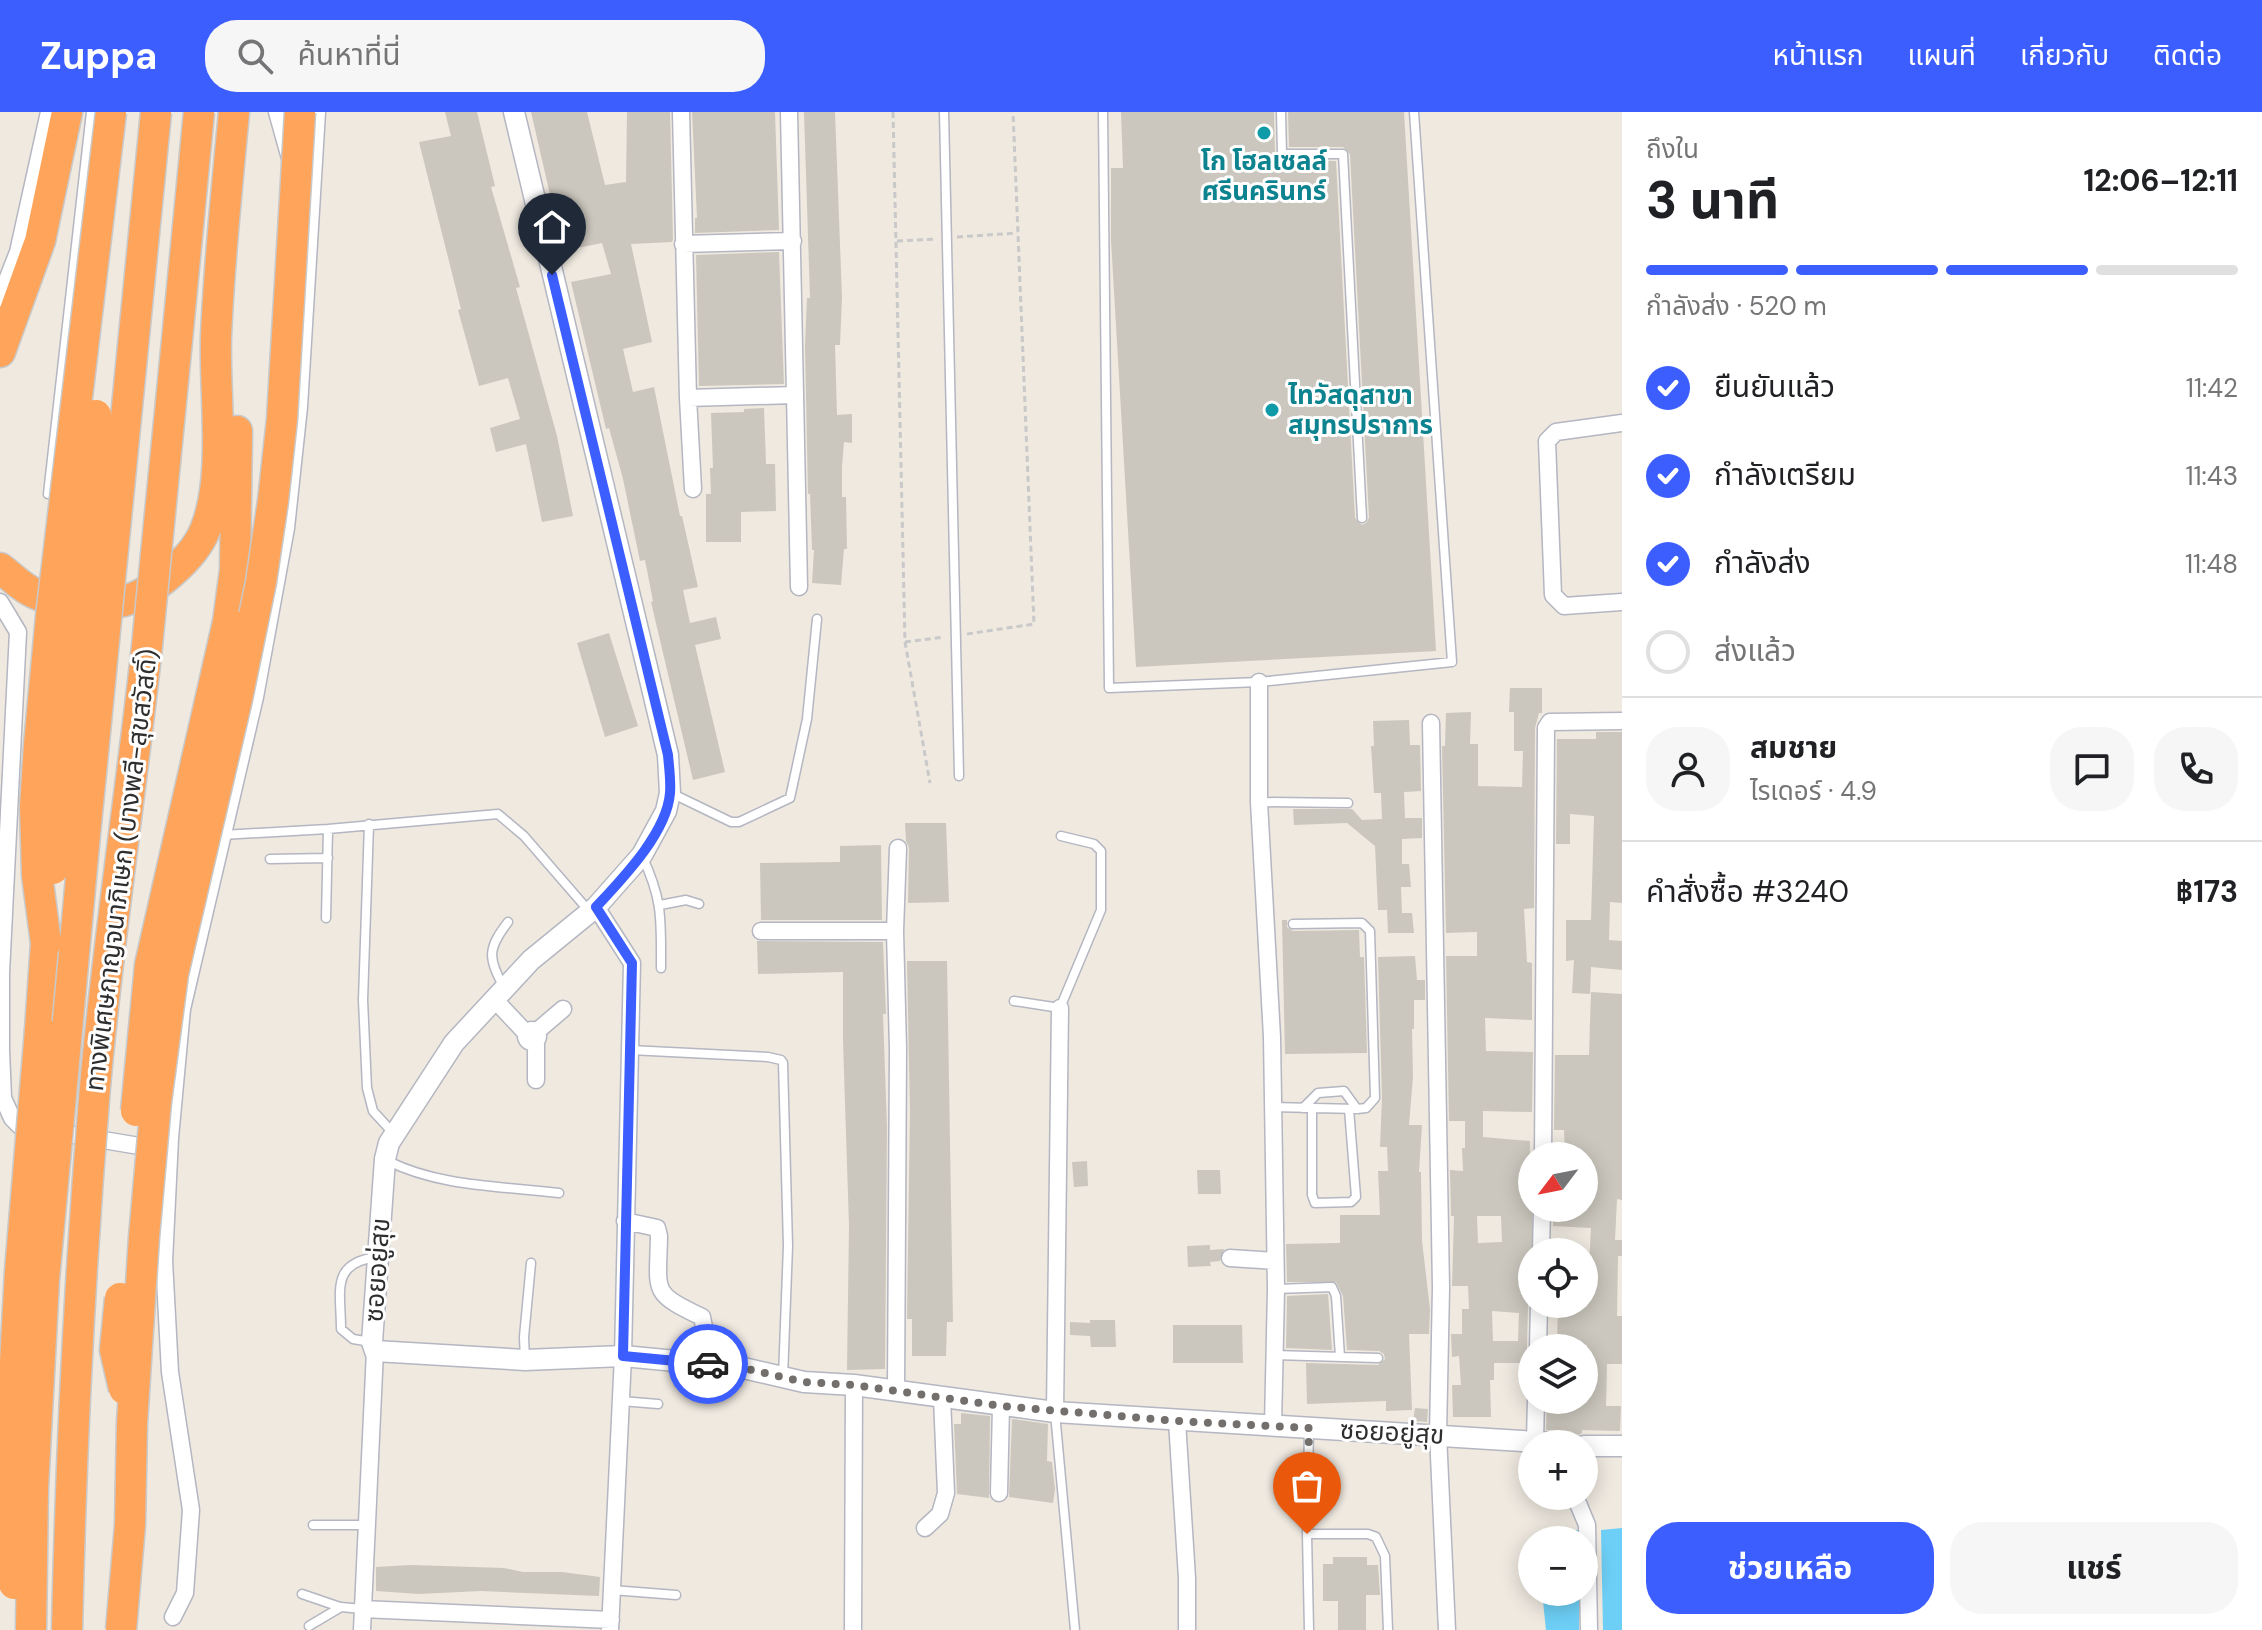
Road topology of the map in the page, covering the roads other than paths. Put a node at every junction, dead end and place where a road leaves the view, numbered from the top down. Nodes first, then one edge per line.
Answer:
1 (49, 112) edge
2 (67, 112) edge
3 (91, 112) edge
4 (111, 112) edge
5 (126, 112) edge
6 (156, 112) edge
7 (199, 112) edge
8 (234, 112) edge
9 (277, 112) edge
10 (300, 112) edge
11 (317, 112) edge
12 (514, 112) edge
13 (681, 112) edge
14 (789, 112) edge
15 (944, 112) edge
16 (1103, 112) edge
17 (1281, 112) edge
18 (1414, 112) edge
19 (312, 203) junction
20 (224, 221) junction
21 (793, 241) junction
22 (683, 244) junction
23 (0, 298) edge
24 (0, 352) edge
25 (795, 395) junction
26 (688, 398) junction
27 (1622, 423) edge
28 (693, 489) dead end
29 (48, 494) dead end
30 (1362, 518) dead end
31 (0, 568) edge
32 (799, 587) dead end
33 (0, 602) edge
34 (1622, 602) edge
35 (817, 619) dead end
36 (1259, 682) junction
37 (1622, 721) edge
38 (1431, 723) dead end
39 (959, 776) dead end
40 (670, 793) junction
41 (1259, 802) junction
42 (1348, 803) dead end
43 (369, 824) junction
44 (328, 829) junction
45 (221, 835) junction
46 (1061, 836) dead end
47 (898, 848) dead end
48 (642, 855) junction
49 (328, 858) junction
50 (270, 859) dead end
51 (699, 904) dead end
52 (660, 905) junction
53 (592, 909) junction
54 (326, 918) dead end
55 (508, 922) dead end
56 (1293, 924) dead end
57 (761, 931) dead end
58 (895, 931) junction
59 (46, 943) junction
60 (661, 968) dead end
61 (499, 993) junction
62 (1014, 1001) dead end
63 (1060, 1008) junction
64 (563, 1009) dead end
65 (533, 1035) junction
66 (630, 1050) junction
67 (536, 1080) dead end
68 (2, 1105) edge
69 (1272, 1107) junction
70 (1308, 1108) junction
71 (1353, 1109) junction
72 (395, 1134) junction
73 (1543, 1142) edge
74 (170, 1151) junction
75 (385, 1159) junction
76 (559, 1193) dead end
77 (625, 1221) junction
78 (378, 1257) junction
79 (1230, 1258) dead end
80 (1275, 1261) junction
81 (531, 1263) dead end
82 (1276, 1289) junction
83 (706, 1337) dead end
84 (373, 1347) junction
85 (1274, 1355) junction
86 (623, 1356) junction
87 (1340, 1357) junction
88 (1378, 1358) dead end
89 (525, 1360) junction
90 (783, 1378) junction
91 (854, 1385) junction
92 (896, 1391) junction
93 (942, 1398) junction
94 (621, 1401) junction
95 (658, 1404) dead end
96 (1001, 1406) junction
97 (1055, 1412) junction
98 (1177, 1421) junction
99 (132, 1423) junction
100 (1273, 1425) junction
101 (1309, 1428) junction
102 (1438, 1434) junction
103 (1518, 1439) edge
104 (1598, 1446) edge
105 (1622, 1446) edge
106 (999, 1493) dead end
107 (1581, 1510) edge
108 (313, 1525) dead end
109 (365, 1525) junction
110 (925, 1528) dead end
111 (1307, 1534) junction
112 (612, 1590) junction
113 (302, 1594) dead end
114 (676, 1595) dead end
115 (341, 1607) junction
116 (362, 1609) junction
117 (173, 1617) dead end
118 (611, 1625) edge
119 (309, 1626) dead end
120 (19, 1630) edge
121 (31, 1630) edge
122 (67, 1630) edge
123 (121, 1630) edge
124 (362, 1630) edge
125 (853, 1630) edge
126 (1075, 1630) edge
127 (1187, 1630) edge
128 (1309, 1630) edge
129 (1388, 1630) edge
130 (1447, 1630) edge
131 (1589, 1630) edge

1 - 23 street
2 - 24 highway
3 - 29 lane
4 - 59 highway, bridge
5 - 59 highway, bridge
6 - 121 highway, ทางพิเศษกาญจนาภิเษก (บางพลี-สุขสวัสดิ์), bridge
7 - 122 highway, ทางพิเศษกาญจนาภิเษก (บางพลี-สุขสวัสดิ์), bridge
8 - 20 highway
9 - 19 street
10 - 99 highway, bridge
11 - 19 street
12 - 40 street, ซอยอยู่สุข
13 - 22 street
14 - 21 street
15 - 39 lane
16 - 36 lane
17 - 30 lane
18 - 36 lane
19 - 45 street
20 - 31 highway
20 - 99 highway, bridge
21 - 22 street
21 - 25 street
22 - 26 street
25 - 26 street
25 - 32 street
26 - 28 street
27 - 34 street
33 - 68 street
35 - 40 lane
36 - 41 street
37 - 73 street
38 - 102 street
40 - 48 street, ซอยอยู่สุข
41 - 42 lane
41 - 69 street
43 - 44 lane
43 - 53 lane
43 - 72 lane
44 - 45 lane
44 - 49 lane
45 - 74 street
46 - 63 lane
47 - 58 street
48 - 52 lane
48 - 53 street, ซอยอยู่สุข
49 - 50 lane
49 - 54 lane
51 - 52 lane
52 - 60 lane
53 - 61 street, ซอยอยู่สุข
53 - 66 street
55 - 61 lane
56 - 71 lane
57 - 58 street
58 - 92 street
59 - 120 highway, bridge
61 - 65 street
61 - 72 street, ซอยอยู่สุข
62 - 63 lane
63 - 97 street
64 - 65 street
65 - 67 street
66 - 77 street
66 - 90 lane
68 - 74 street
69 - 70 lane
69 - 80 street
70 - 71 lane
70 - 71 lane
70 - 71 lane
72 - 75 street, ซอยอยู่สุข
74 - 117 street
75 - 76 lane
75 - 78 street, ซอยอยู่สุข
77 - 83 street
77 - 86 street
78 - 84 street, ซอยอยู่สุข
78 - 84 lane
79 - 80 street
80 - 82 street
81 - 89 lane
82 - 85 street
82 - 87 lane
84 - 89 street, ซอยอยู่สุข
84 - 109 street
85 - 87 lane
85 - 100 street
86 - 89 street, ซอยอยู่สุข
86 - 90 street, ซอยอยู่สุข
86 - 94 street
87 - 88 lane
90 - 91 street, ซอยอยู่สุข
91 - 92 street, ซอยอยู่สุข
91 - 125 street
92 - 93 street, ซอยอยู่สุข
93 - 96 street, ซอยอยู่สุข
93 - 110 street
94 - 95 lane
94 - 112 street
96 - 97 street, ซอยอยู่สุข
96 - 106 street
97 - 98 street, ซอยอยู่สุข
97 - 126 lane
98 - 100 street, ซอยอยู่สุข
98 - 127 street
99 - 123 highway, bridge
100 - 101 street, ซอยอยู่สุข
101 - 102 street, ซอยอยู่สุข
101 - 111 lane
102 - 103 street, ซอยอยู่สุข
102 - 130 street
104 - 105 street, ซอยอยู่สุข
107 - 131 street
108 - 109 lane
109 - 116 street
111 - 128 lane
111 - 129 lane
112 - 114 lane
112 - 118 street
113 - 115 lane
115 - 116 lane
115 - 119 lane
116 - 118 street
116 - 124 street

